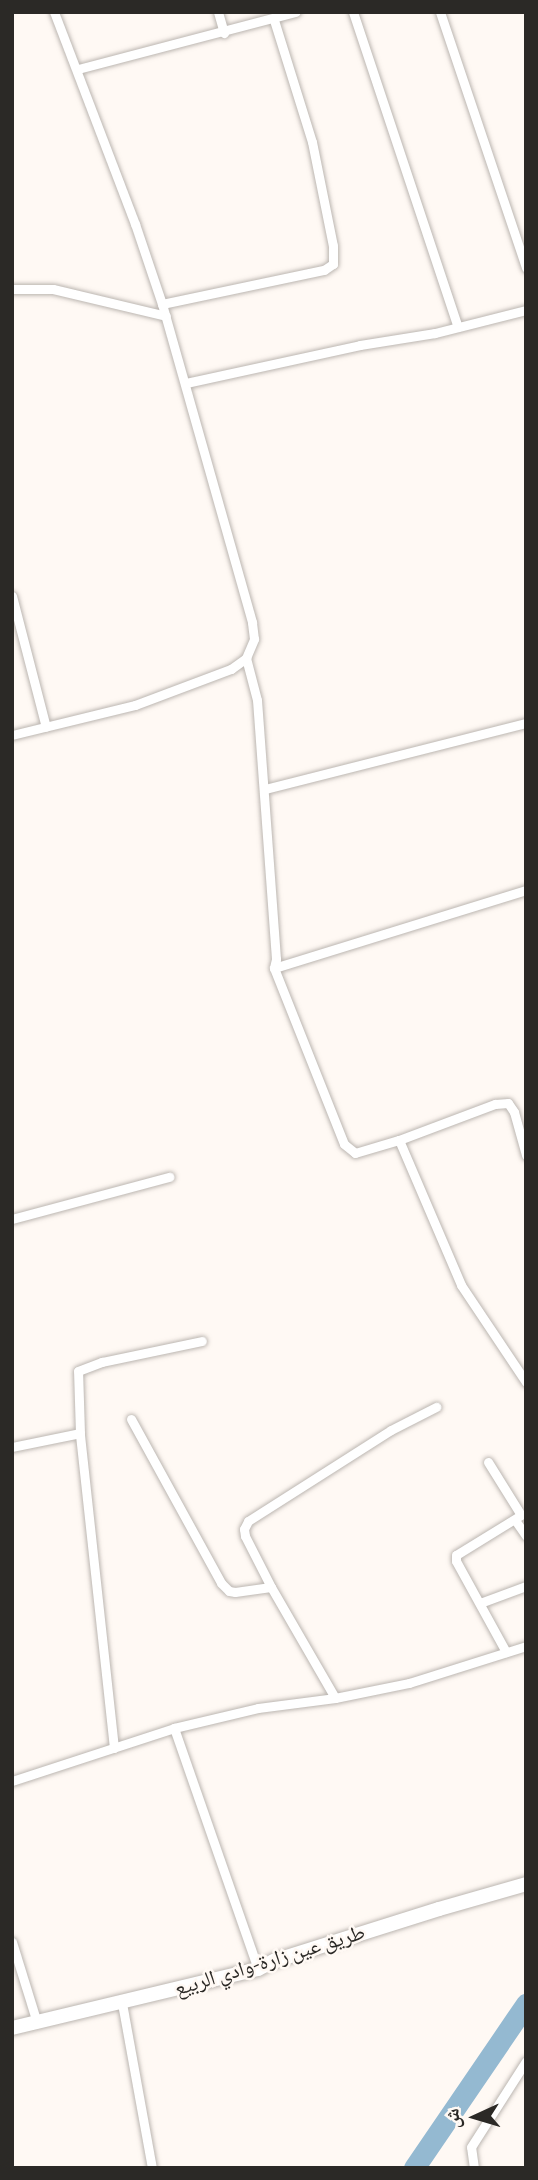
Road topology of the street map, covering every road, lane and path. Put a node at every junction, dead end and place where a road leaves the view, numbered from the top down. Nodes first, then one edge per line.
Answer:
1 (54, 12) edge
2 (218, 12) edge
3 (296, 12) edge
4 (353, 12) edge
5 (440, 12) edge
6 (274, 20) junction
7 (224, 33) junction
8 (78, 69) junction
9 (526, 268) edge
10 (12, 289) edge
11 (162, 304) junction
12 (526, 310) edge
13 (166, 316) junction
14 (458, 327) junction
15 (186, 383) junction
16 (12, 596) edge
17 (246, 658) junction
18 (526, 723) edge
19 (46, 727) junction
20 (12, 735) edge
21 (265, 789) junction
22 (526, 890) edge
23 (274, 968) junction
24 (399, 1139) junction
25 (526, 1155) edge
26 (169, 1177) dead end
27 (12, 1219) edge
28 (202, 1341) dead end
29 (526, 1382) edge
30 (436, 1407) dead end
31 (131, 1419) dead end
32 (80, 1433) junction
33 (12, 1447) edge
34 (488, 1462) dead end
35 (515, 1520) junction
36 (526, 1536) edge
37 (526, 1586) edge
38 (271, 1587) junction
39 (481, 1603) junction
40 (526, 1646) edge
41 (506, 1652) junction
42 (335, 1698) junction
43 (174, 1728) junction
44 (114, 1748) junction
45 (12, 1781) edge
46 (526, 1884) edge
47 (12, 1942) edge
48 (258, 1969) junction
49 (121, 2003) junction
50 (37, 2023) junction
51 (12, 2028) edge
52 (526, 2061) edge
53 (152, 2168) edge
54 (474, 2168) edge

1 - 8 street
2 - 7 street
3 - 6 street
4 - 14 street
5 - 9 street
6 - 7 street
6 - 11 street
7 - 8 street
8 - 11 street
10 - 13 street
11 - 13 street
12 - 14 street
13 - 15 street
14 - 15 street
15 - 17 street
16 - 19 street
17 - 19 street
17 - 21 street
18 - 21 street
19 - 20 street
21 - 23 street
22 - 23 street
23 - 24 street
24 - 25 street
24 - 29 street
26 - 27 street
28 - 32 street
30 - 38 street
31 - 38 street
32 - 33 street
32 - 44 street
34 - 35 street
35 - 36 street
35 - 39 street
37 - 39 street
38 - 42 street
39 - 41 street
40 - 41 street
41 - 42 street
42 - 43 street
43 - 44 street
43 - 48 street
44 - 45 street
46 - 48 main road, طريق عين زارة-وادي الربيع
47 - 50 street
48 - 49 main road, طريق عين زارة-وادي الربيع
49 - 50 main road, طريق عين زارة-وادي الربيع
49 - 53 street
50 - 51 main road, طريق عين زارة-وادي الربيع
52 - 54 street

